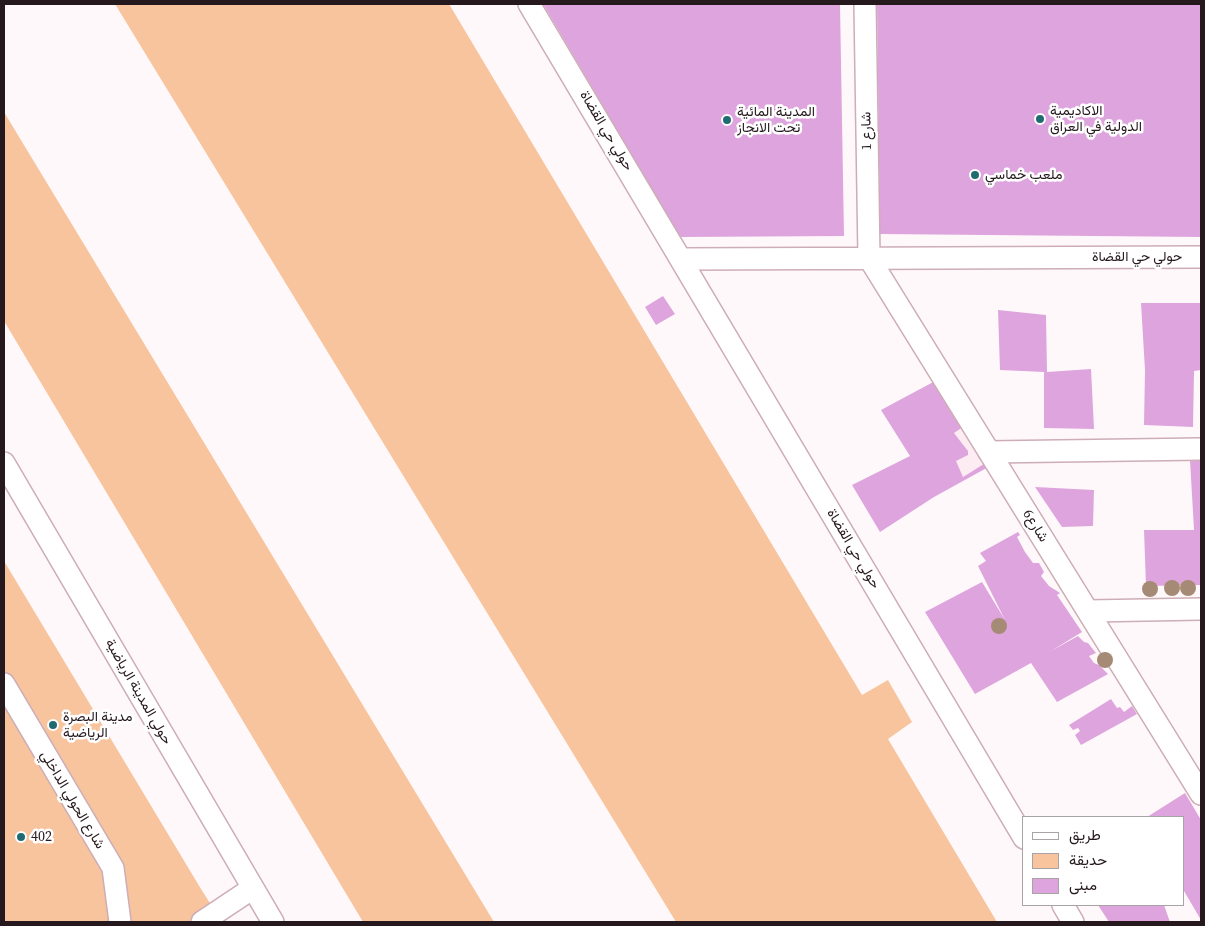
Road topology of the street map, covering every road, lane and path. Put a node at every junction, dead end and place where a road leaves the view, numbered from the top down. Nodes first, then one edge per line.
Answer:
1 (529, 4) edge
2 (865, 4) edge
3 (1201, 257) edge
4 (869, 258) junction
5 (682, 259) junction
6 (1201, 449) edge
7 (988, 452) junction
8 (4, 463) edge
9 (1201, 609) edge
10 (1089, 611) junction
11 (4, 684) edge
12 (1192, 763) edge
13 (1201, 794) edge
14 (1022, 835) edge
15 (253, 888) junction
16 (1064, 906) edge
17 (120, 922) edge
18 (202, 922) edge
19 (273, 922) edge
20 (1073, 922) edge

1 - 5 street, حولي حي القضاة
2 - 4 street, شارع 1
3 - 4 street, حولي حي القضاة
4 - 5 street, حولي حي القضاة
4 - 7 street, شارع6
5 - 14 street, حولي حي القضاة
6 - 7 street
7 - 10 street, شارع6
8 - 15 street, حولي المدينة الرياضية
9 - 10 street
10 - 12 street, شارع6
11 - 17 street, شارع الحولي الداخلي
12 - 13 street, شارع6
15 - 18 street
15 - 19 street, حولي المدينة الرياضية
16 - 20 street

